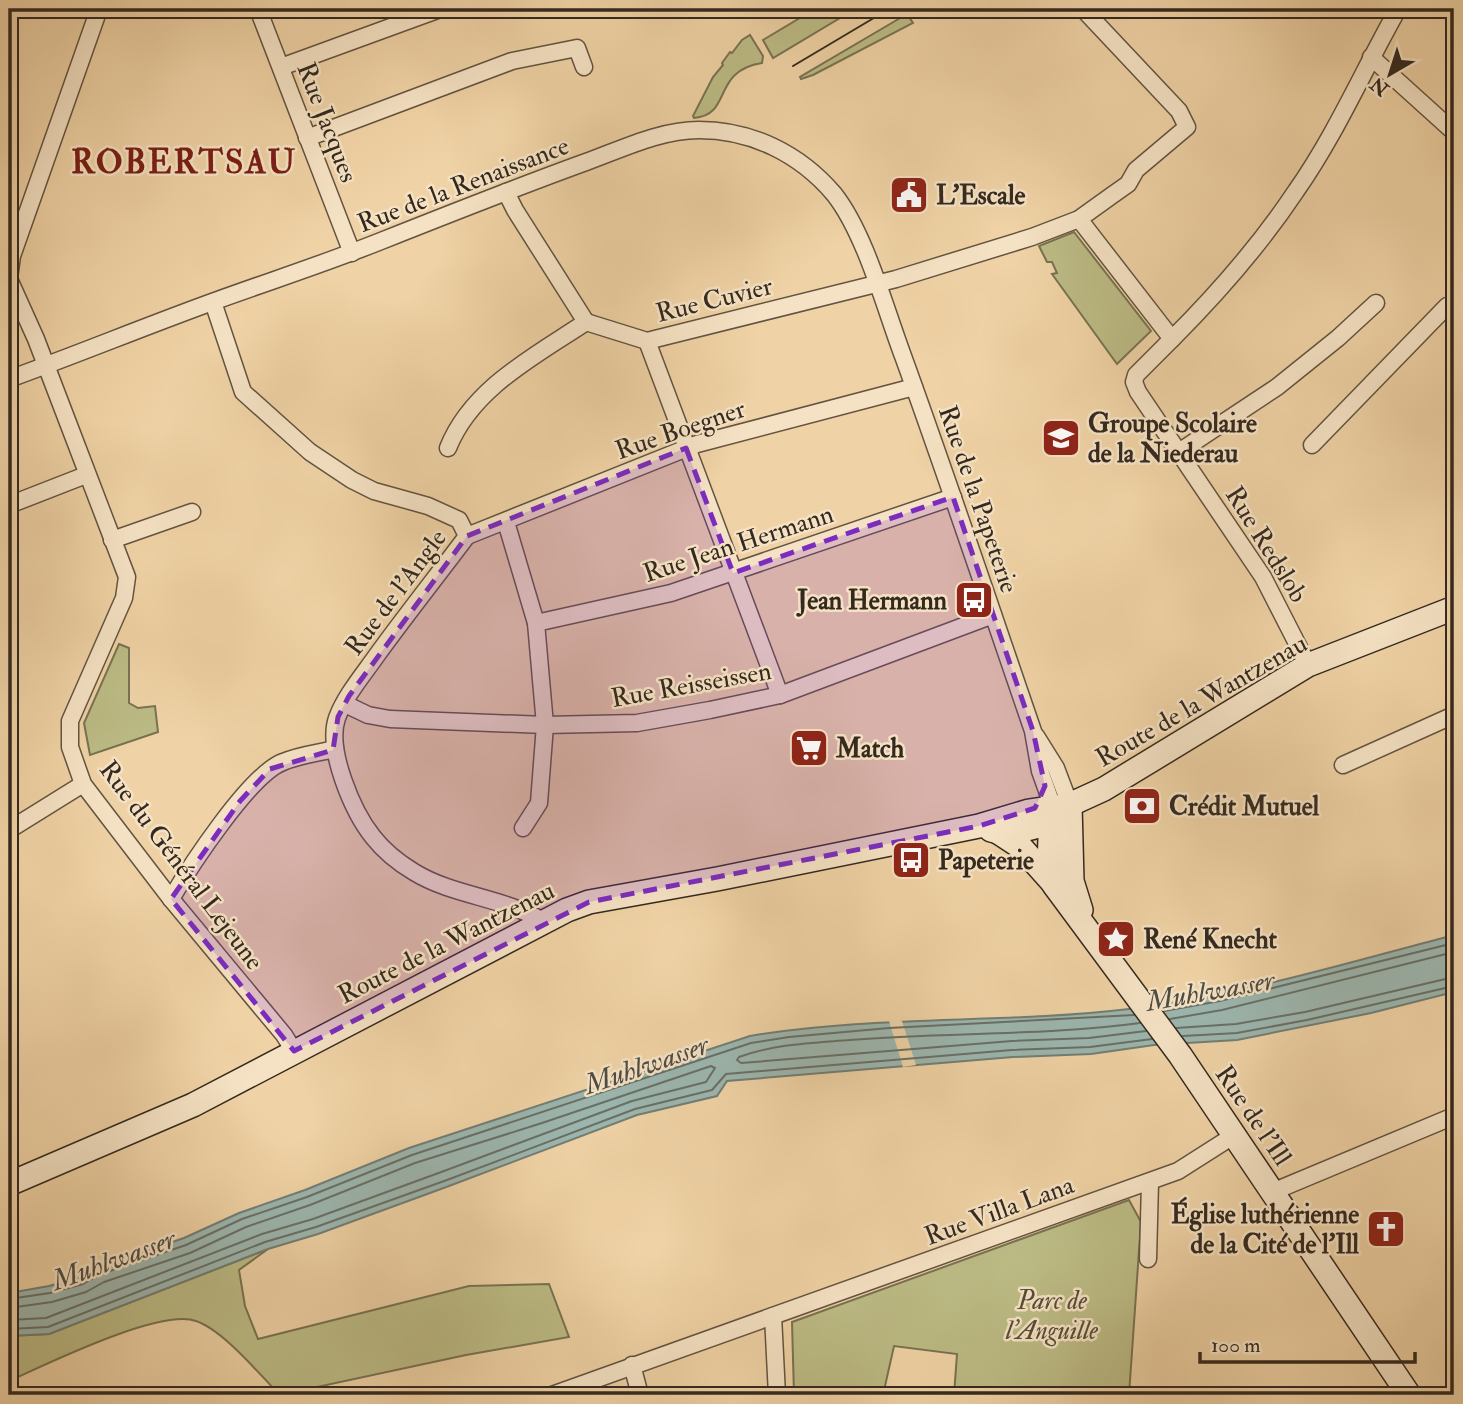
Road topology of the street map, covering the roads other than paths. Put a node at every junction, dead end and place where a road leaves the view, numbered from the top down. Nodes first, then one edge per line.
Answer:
1 (100, 9) edge
2 (258, 9) edge
3 (440, 9) edge
4 (1083, 9) edge
5 (1398, 9) edge
6 (422, 12) edge
7 (1371, 57) junction
8 (281, 67) junction
9 (584, 67) dead end
10 (1454, 132) edge
11 (307, 138) junction
12 (506, 191) junction
13 (1079, 219) junction
14 (352, 253) junction
15 (9, 279) edge
16 (877, 283) junction
17 (213, 302) junction
18 (1376, 303) dead end
19 (1454, 306) edge
20 (586, 322) junction
21 (1172, 339) junction
22 (647, 341) junction
23 (46, 365) junction
24 (9, 379) edge
25 (914, 387) junction
26 (1312, 445) dead end
27 (448, 448) dead end
28 (686, 448) junction
29 (1179, 452) junction
30 (86, 475) junction
31 (953, 497) junction
32 (9, 505) edge
33 (192, 512) dead end
34 (506, 522) junction
35 (467, 536) junction
36 (112, 540) junction
37 (733, 573) junction
38 (1454, 608) edge
39 (993, 615) junction
40 (536, 623) junction
41 (1308, 665) junction
42 (780, 695) junction
43 (345, 704) junction
44 (1454, 715) edge
45 (545, 725) junction
46 (335, 749) junction
47 (1343, 765) dead end
48 (83, 784) junction
49 (1094, 795) junction
50 (1058, 812) junction
51 (523, 828) dead end
52 (988, 829) junction
53 (9, 830) edge
54 (1054, 885) junction
55 (171, 900) junction
56 (543, 921) junction
57 (1094, 939) junction
58 (294, 1051) junction
59 (1454, 1116) edge
60 (1234, 1136) junction
61 (1150, 1182) junction
62 (9, 1184) edge
63 (1272, 1192) junction
64 (1148, 1259) dead end
65 (773, 1316) junction
66 (632, 1365) junction
67 (552, 1395) edge
68 (640, 1395) edge
69 (777, 1395) edge
70 (1409, 1395) edge

1 - 15 street
2 - 8 street, Rue Jacques
3 - 6 street
4 - 13 street, Rue Cuvier
5 - 7 street
6 - 8 street
7 - 10 street
7 - 21 street
8 - 11 street, Rue Jacques
9 - 11 street
11 - 14 street, Rue Jacques
12 - 14 street, Rue de la Renaissance
12 - 16 street, Rue de la Renaissance
12 - 20 street
13 - 16 street, Rue Cuvier
13 - 21 street
14 - 17 street, Rue de la Renaissance
15 - 23 street
16 - 22 street, Rue Cuvier
16 - 25 street, Rue de la Papeterie
17 - 23 street, Rue de la Renaissance
17 - 35 street, Rue de l'Angle
18 - 29 street
19 - 26 street
20 - 22 street, Rue Cuvier
20 - 27 street
21 - 29 street, Rue Redslob
22 - 28 street
23 - 24 street, Rue de la Renaissance
23 - 30 street, Rue du Général Lejeune
25 - 28 street, Rue Boegner
25 - 31 street, Rue de la Papeterie
28 - 34 street, Rue Boegner
28 - 37 street
29 - 41 street, Rue Redslob
30 - 32 street
30 - 36 street, Rue du Général Lejeune
31 - 37 street, Rue Jean Hermann
31 - 39 street, Rue de la Papeterie
33 - 36 street
34 - 35 street, Rue Boegner
34 - 40 street
35 - 43 street, Rue de l'Angle
36 - 48 street, Rue du Général Lejeune
37 - 40 street, Rue Jean Hermann
37 - 42 street
38 - 41 main road, Route de la Wantzenau
39 - 42 street, Rue Reisseissen
39 - 50 street, Rue de la Papeterie
40 - 45 street
41 - 49 main road, Route de la Wantzenau
42 - 45 street, Rue Reisseissen
43 - 45 street, Rue Reisseissen
43 - 46 street, Rue de l'Angle
44 - 47 street
45 - 51 street
46 - 55 street
46 - 56 street, Rue de l'Angle
48 - 53 street
48 - 55 street, Rue du Général Lejeune
49 - 50 main road, Route de la Wantzenau
49 - 50 main road
50 - 52 main road, Route de la Wantzenau
50 - 54 main road, Rue de l'Ill
50 - 57 main road, Rue de l'Ill
52 - 54 main road, Rue de l'Ill
52 - 56 main road, Route de la Wantzenau
54 - 57 main road, Rue de l'Ill
55 - 58 street, Rue du Général Lejeune
56 - 58 main road, Route de la Wantzenau
57 - 60 main road, Rue de l'Ill
58 - 62 main road, Route de la Wantzenau
59 - 63 street
60 - 61 street, Rue Villa Lana
60 - 63 main road, Rue de l'Ill
61 - 64 street
61 - 65 street, Rue Villa Lana
63 - 70 main road, Rue de l'Ill
65 - 66 street, Rue Villa Lana
65 - 69 street
66 - 67 street, Rue Villa Lana
66 - 68 street

